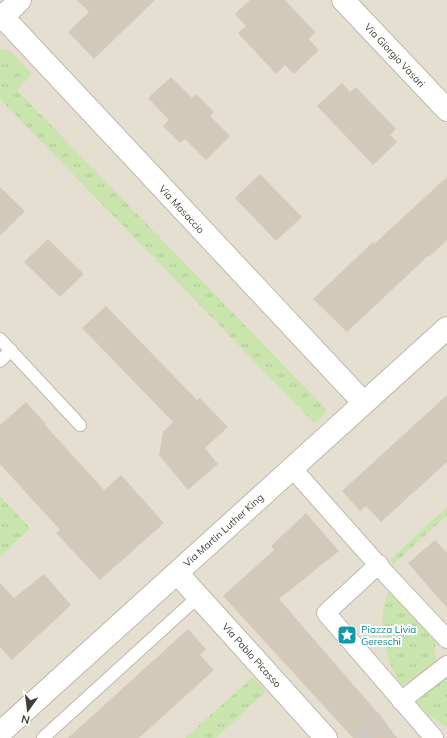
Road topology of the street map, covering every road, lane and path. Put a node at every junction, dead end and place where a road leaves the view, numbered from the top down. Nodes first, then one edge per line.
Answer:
1 (20, 0) edge
2 (344, 0) edge
3 (1, 17) edge
4 (447, 110) edge
5 (447, 328) edge
6 (0, 339) edge
7 (10, 350) junction
8 (0, 361) edge
9 (364, 402) junction
10 (80, 424) dead end
11 (292, 468) junction
12 (379, 564) junction
13 (177, 573) junction
14 (199, 596) junction
15 (447, 639) edge
16 (447, 665) edge
17 (401, 701) junction
18 (4, 723) edge
19 (43, 738) edge
20 (326, 738) edge
21 (434, 738) edge

1 - 3 street
2 - 4 street, Via Giorgio Vasari
3 - 9 street, Via Masaccio
5 - 9 street, Via Martin Luther King
6 - 7 lane
7 - 8 lane
7 - 10 lane
9 - 11 street, Via Martin Luther King
11 - 12 street
11 - 13 street, Via Martin Luther King
12 - 15 street
12 - 17 street
13 - 14 street, Via Pablo Picasso
13 - 18 street, Via Martin Luther King
14 - 19 lane
14 - 20 street, Via Pablo Picasso
16 - 17 street
17 - 21 street

